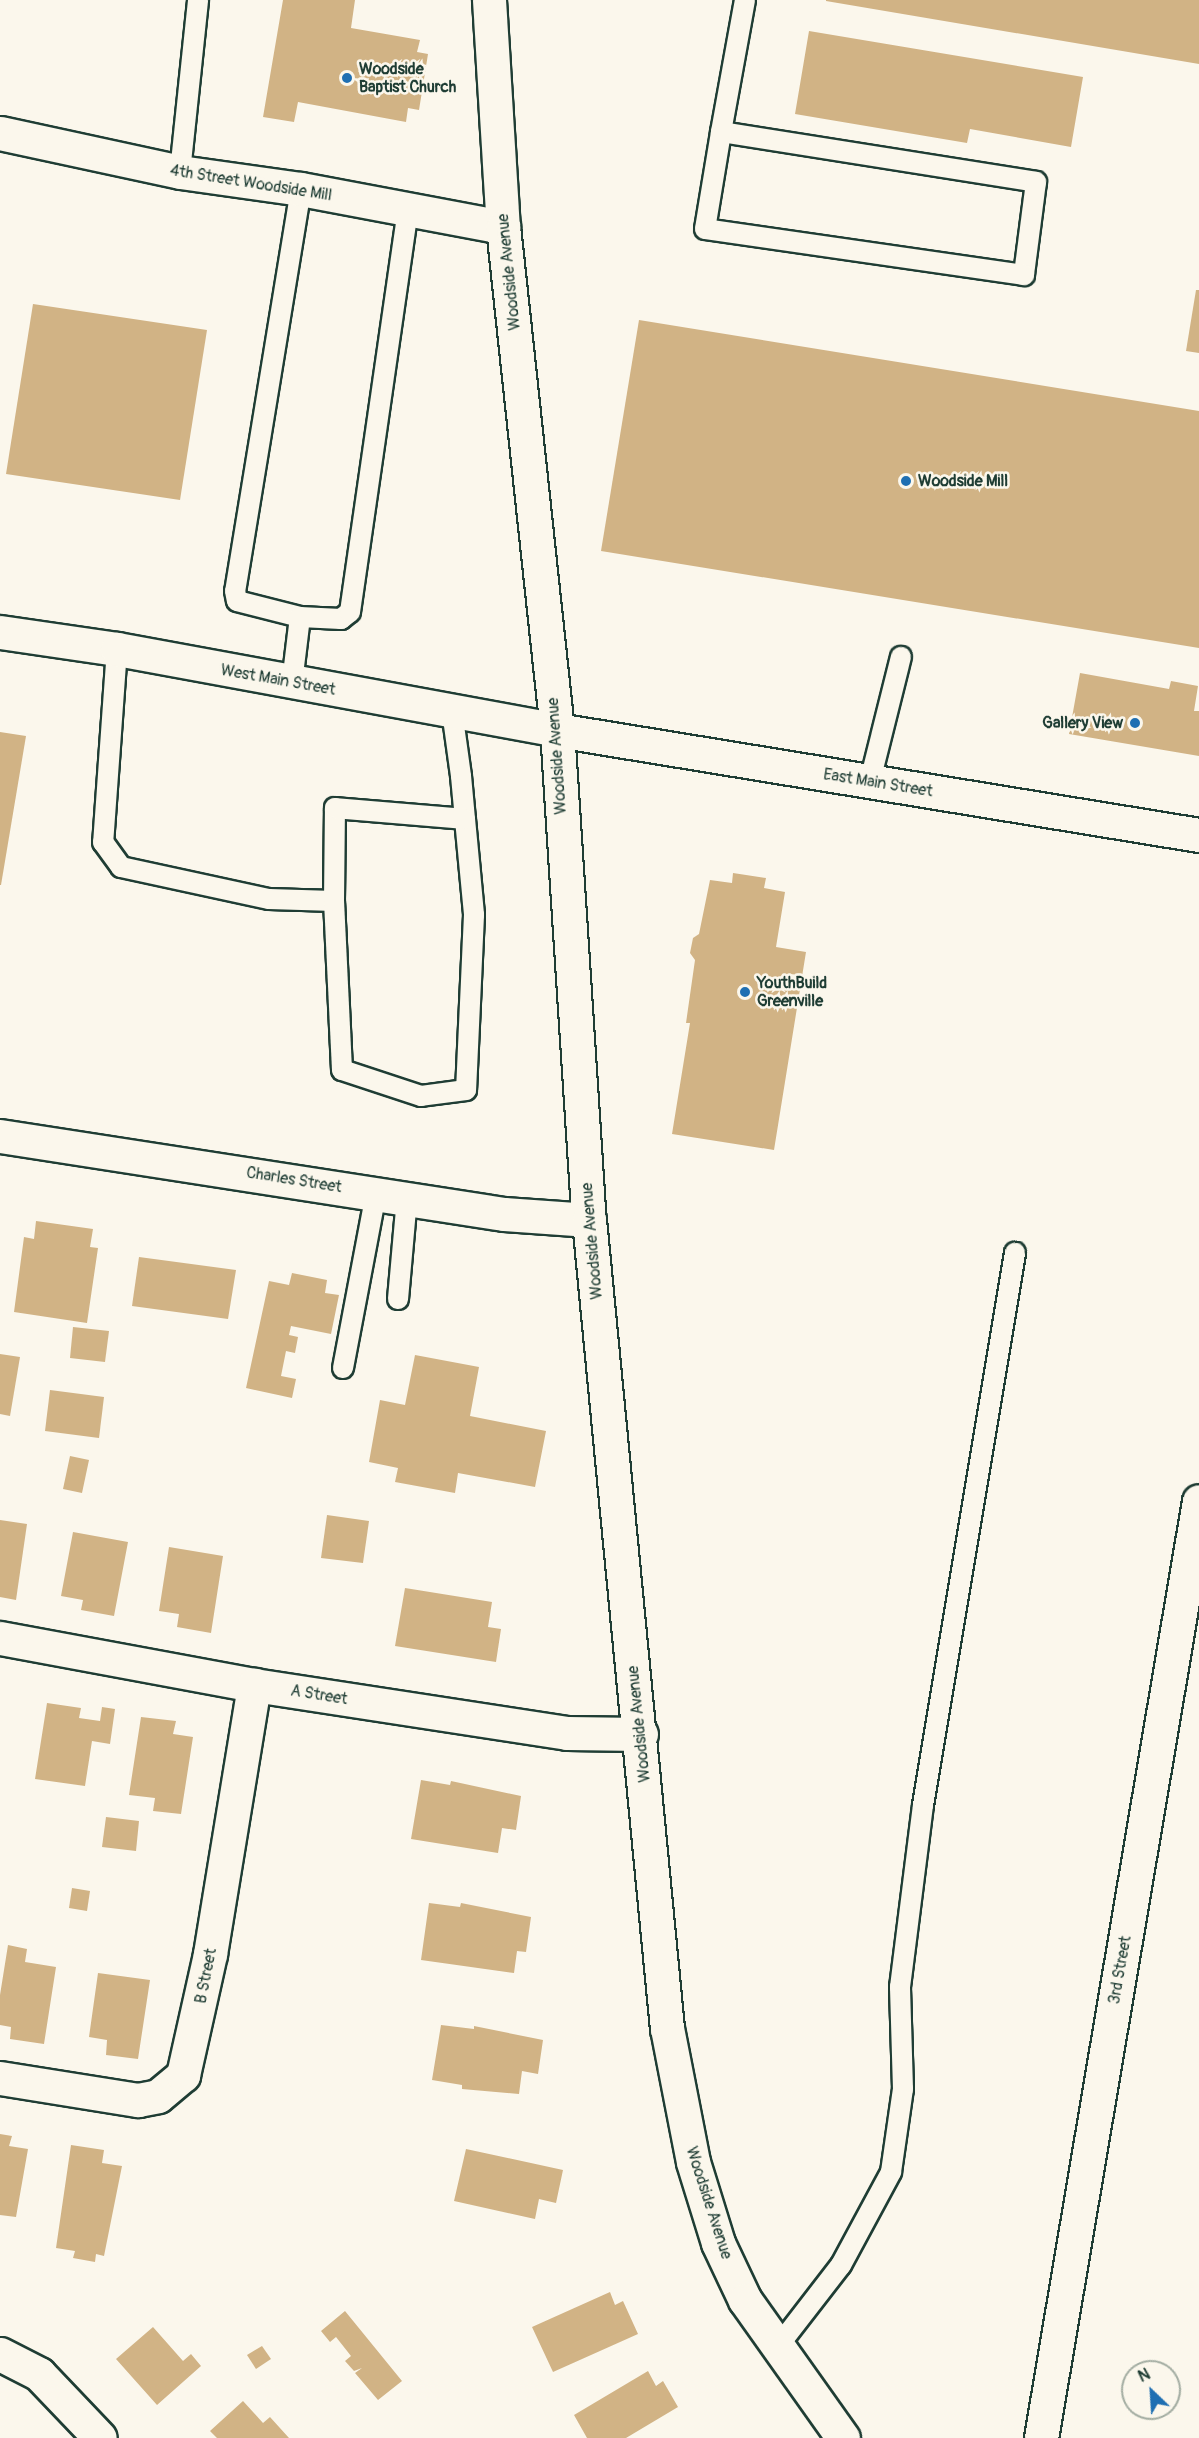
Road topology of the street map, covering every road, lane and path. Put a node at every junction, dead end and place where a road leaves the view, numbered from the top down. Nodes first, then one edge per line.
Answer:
1 (198, 0) edge
2 (489, 0) edge
3 (745, 0) edge
4 (721, 132) junction
5 (0, 134) edge
6 (180, 172) junction
7 (301, 189) junction
8 (408, 209) junction
9 (504, 227) junction
10 (300, 617) junction
11 (0, 632) edge
12 (117, 649) junction
13 (901, 657) dead end
14 (292, 683) junction
15 (452, 711) junction
16 (556, 730) junction
17 (870, 781) junction
18 (465, 819) junction
19 (1199, 835) edge
20 (334, 901) junction
21 (0, 1136) edge
22 (392, 1196) junction
23 (589, 1220) junction
24 (1015, 1253) dead end
25 (398, 1299) dead end
26 (343, 1368) dead end
27 (1199, 1501) edge
28 (0, 1638) edge
29 (254, 1685) junction
30 (641, 1734) junction
31 (0, 2078) edge
32 (777, 2349) junction
33 (2, 2358) edge
34 (100, 2438) edge
35 (843, 2438) edge
36 (1041, 2438) edge

1 - 6 lane
2 - 9 street, Woodside Avenue
3 - 4 lane
4 - 4 lane
5 - 6 street, 4th Street Woodside Mill
6 - 7 street, 4th Street Woodside Mill
7 - 8 street, 4th Street Woodside Mill
7 - 10 lane
8 - 9 street, 4th Street Woodside Mill
8 - 10 lane
9 - 16 street, Woodside Avenue
10 - 14 lane
11 - 12 street, West Main Street
12 - 14 street, West Main Street
12 - 20 lane
13 - 17 lane
14 - 15 street, West Main Street
15 - 16 street, West Main Street
15 - 18 lane
16 - 17 street, East Main Street
16 - 23 street, Woodside Avenue
17 - 19 street, East Main Street
18 - 20 lane
18 - 20 lane
21 - 22 street, Charles Street
22 - 23 street, Charles Street
22 - 25 lane
22 - 26 lane
23 - 30 street, Woodside Avenue
24 - 32 lane
27 - 36 street, 3rd Street
28 - 29 street, A Street
29 - 30 street, A Street
29 - 31 street, B Street
30 - 32 street, Woodside Avenue
32 - 35 street, Woodside Avenue
33 - 34 street

